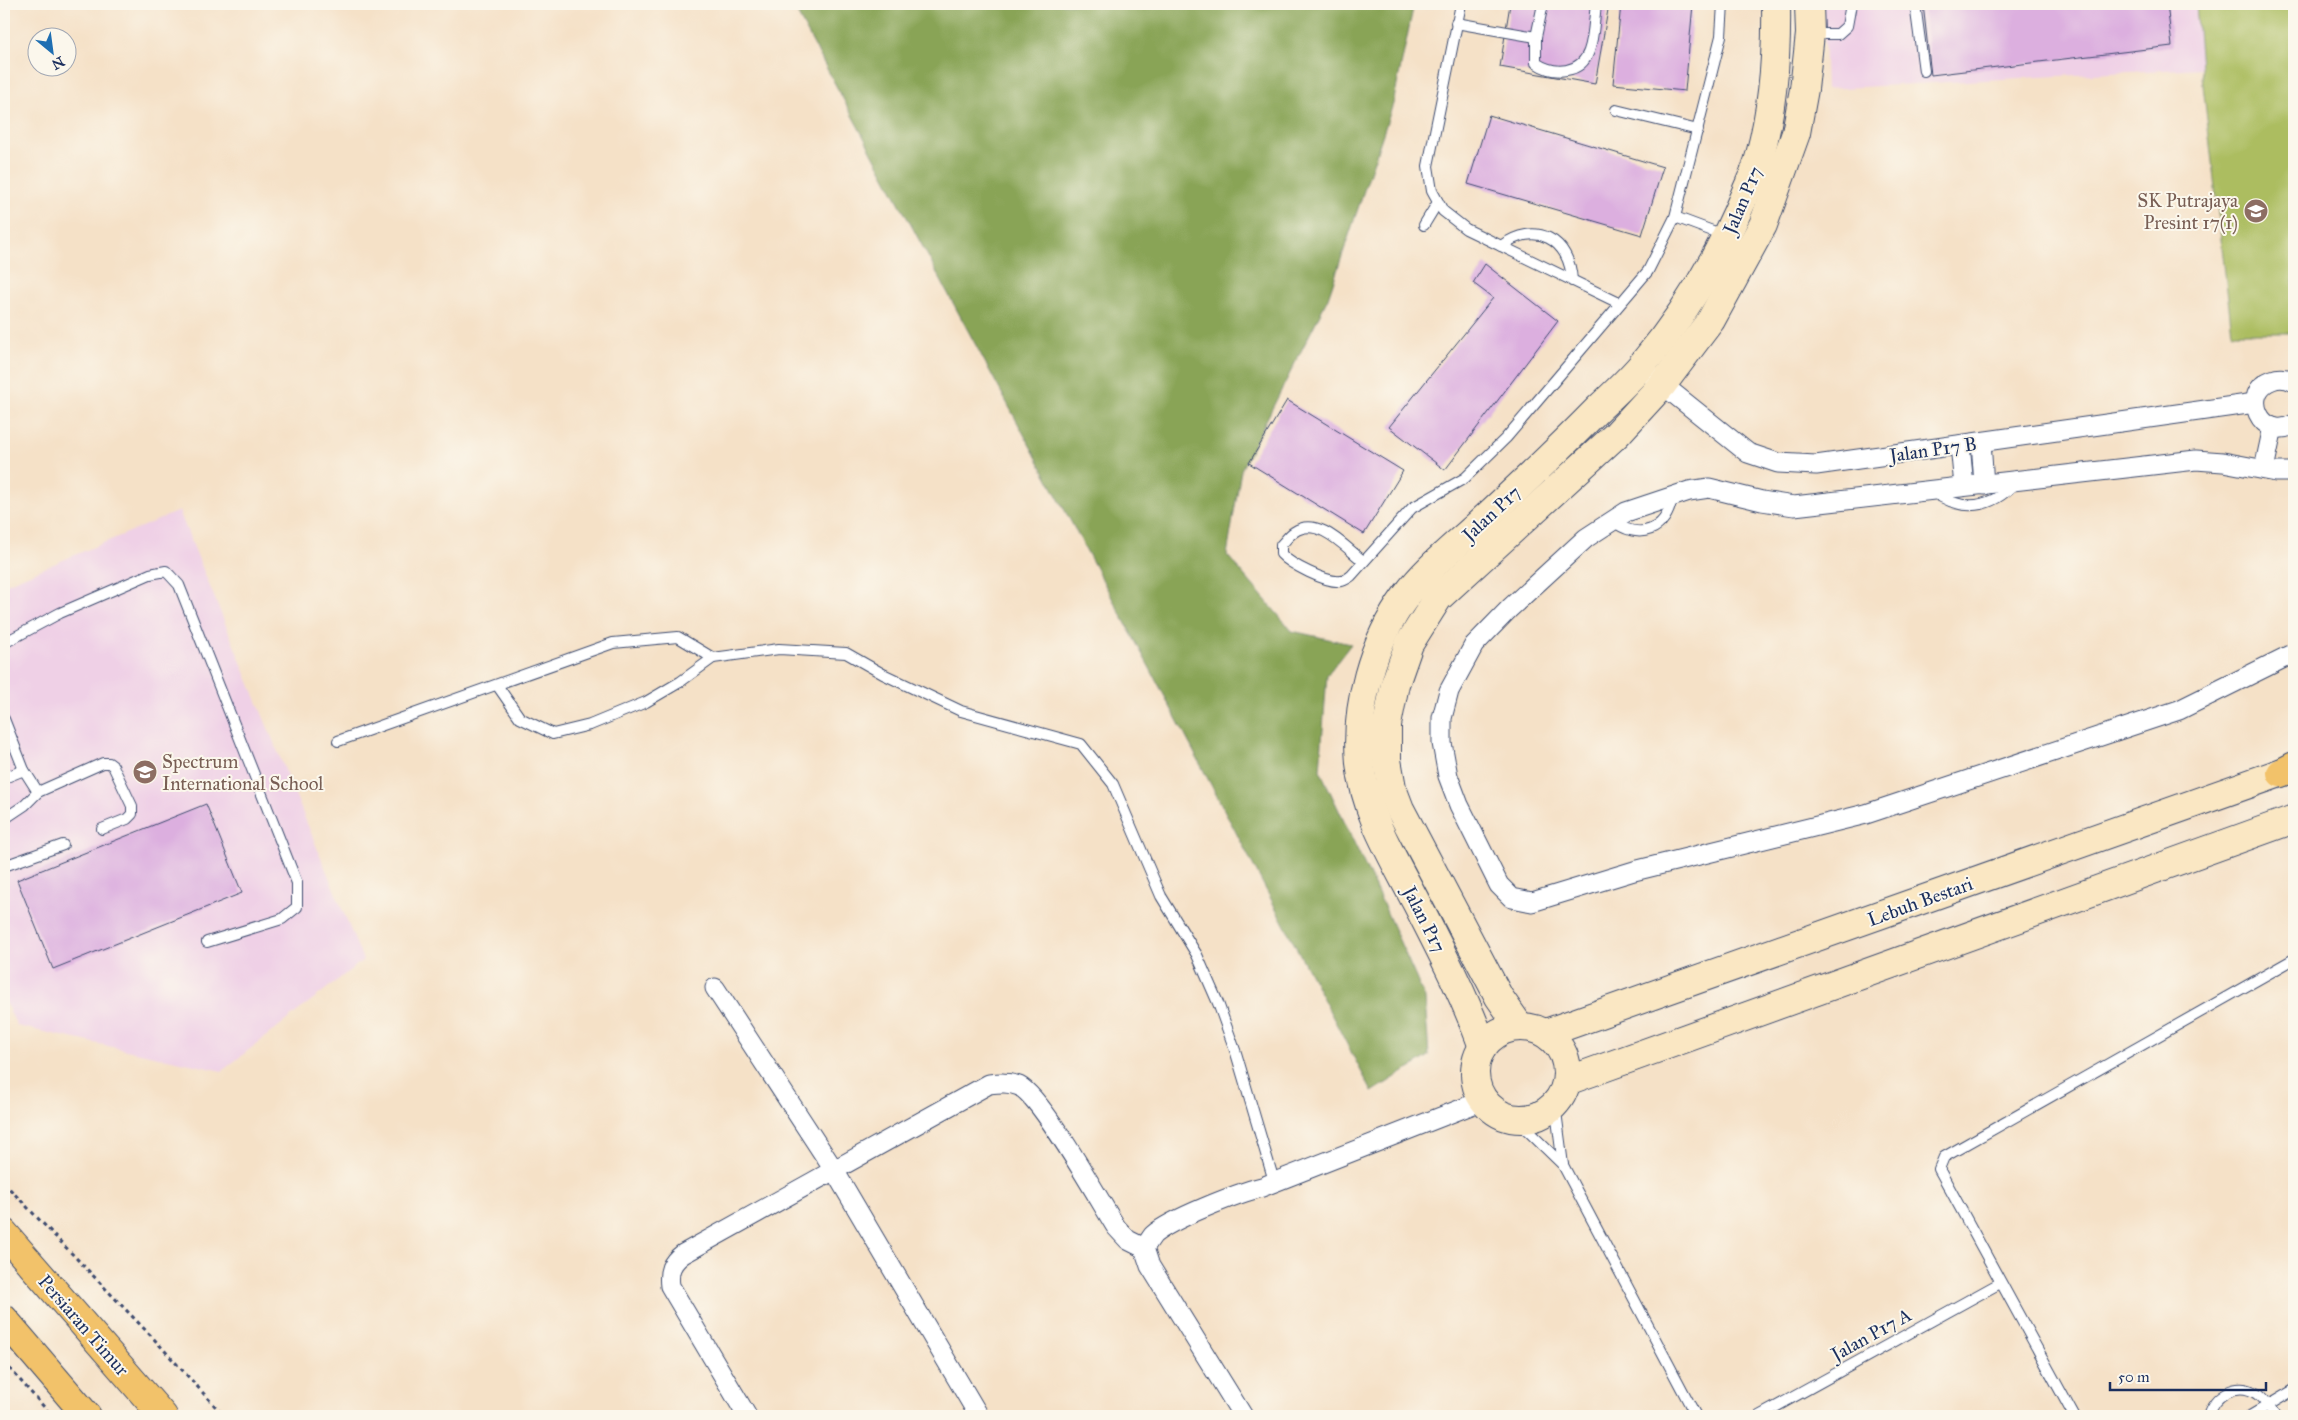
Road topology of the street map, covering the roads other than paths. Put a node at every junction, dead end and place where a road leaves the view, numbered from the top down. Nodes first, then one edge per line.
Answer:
1 (1461, 4) edge
2 (1543, 4) edge
3 (1596, 4) edge
4 (1723, 4) edge
5 (1776, 4) edge
6 (1809, 4) edge
7 (1850, 4) edge
8 (1915, 4) edge
9 (1456, 23) junction
10 (1810, 34) junction
11 (1536, 38) junction
12 (1924, 71) dead end
13 (1616, 110) dead end
14 (1698, 130) junction
15 (1438, 202) junction
16 (1675, 217) junction
17 (1424, 225) dead end
18 (1728, 237) junction
19 (1501, 246) junction
20 (1572, 280) junction
21 (1619, 303) junction
22 (1640, 367) junction
23 (2294, 382) edge
24 (1662, 386) junction
25 (2255, 403) junction
26 (2294, 424) edge
27 (2274, 427) junction
28 (1981, 442) junction
29 (1960, 445) junction
30 (2264, 469) junction
31 (2294, 472) edge
32 (2017, 481) junction
33 (1984, 485) junction
34 (1964, 486) junction
35 (1931, 490) junction
36 (1364, 562) junction
37 (4, 643) edge
38 (2294, 653) edge
39 (713, 658) junction
40 (497, 684) junction
41 (4, 720) edge
42 (338, 741) dead end
43 (2290, 769) edge
44 (24, 770) junction
45 (4, 778) edge
46 (38, 792) junction
47 (2294, 819) edge
48 (4, 820) edge
49 (102, 829) dead end
50 (63, 845) dead end
51 (4, 866) edge
52 (207, 942) dead end
53 (2294, 958) edge
54 (715, 988) dead end
55 (1520, 1027) junction
56 (1546, 1033) junction
57 (1483, 1048) junction
58 (1561, 1093) junction
59 (1484, 1100) junction
60 (1507, 1116) junction
61 (1563, 1165) junction
62 (834, 1170) junction
63 (1274, 1182) junction
64 (4, 1233) edge
65 (1144, 1248) junction
66 (2000, 1283) junction
67 (4, 1319) edge
68 (2294, 1390) edge
69 (2268, 1406) junction
70 (87, 1416) edge
71 (163, 1416) edge
72 (748, 1416) edge
73 (979, 1416) edge
74 (1242, 1416) edge
75 (1696, 1416) edge
76 (1759, 1416) edge
77 (2074, 1416) edge
78 (2208, 1416) edge
79 (2250, 1416) edge
80 (2274, 1416) edge

1 - 9 lane
2 - 11 lane
3 - 11 lane
4 - 14 lane
5 - 18 street, Jalan P17
6 - 10 street, Jalan P17
7 - 10 lane
8 - 12 lane
9 - 11 lane
9 - 15 lane
10 - 24 street, Jalan P17
13 - 14 lane
14 - 16 lane
15 - 17 lane
15 - 19 lane
16 - 18 lane
16 - 21 lane
18 - 22 street, Jalan P17
19 - 20 lane
19 - 20 lane
20 - 21 lane
21 - 36 lane
22 - 24 street, Jalan P17 B
22 - 57 street, Jalan P17
23 - 25 street
24 - 29 street, Jalan P17 B
24 - 55 street, Jalan P17
25 - 27 street
25 - 28 street, Jalan P17 B
26 - 27 street
27 - 30 street
28 - 29 street, Jalan P17 B
28 - 33 street
29 - 34 street
30 - 31 street
30 - 32 street
32 - 33 street
32 - 35 lane
33 - 34 street
34 - 35 street
35 - 38 street
36 - 36 lane
37 - 52 lane
39 - 40 lane
39 - 40 lane
39 - 63 lane
40 - 42 lane
41 - 44 lane
43 - 56 street, Lebuh Bestari
44 - 45 lane
44 - 46 lane
46 - 48 lane
46 - 49 lane
47 - 58 street
50 - 51 lane
53 - 66 lane
54 - 62 street
55 - 56 street
55 - 57 street
56 - 58 street
57 - 59 street
58 - 60 street
58 - 61 lane
59 - 60 street
59 - 63 street
60 - 61 lane
61 - 75 lane
62 - 65 street
62 - 72 street
62 - 73 street
63 - 65 street
64 - 71 main road, Persiaran Timur
65 - 74 street
66 - 76 lane, Jalan P17 A
66 - 77 lane
67 - 70 main road
68 - 69 lane
69 - 78 lane
69 - 79 lane
69 - 80 lane

